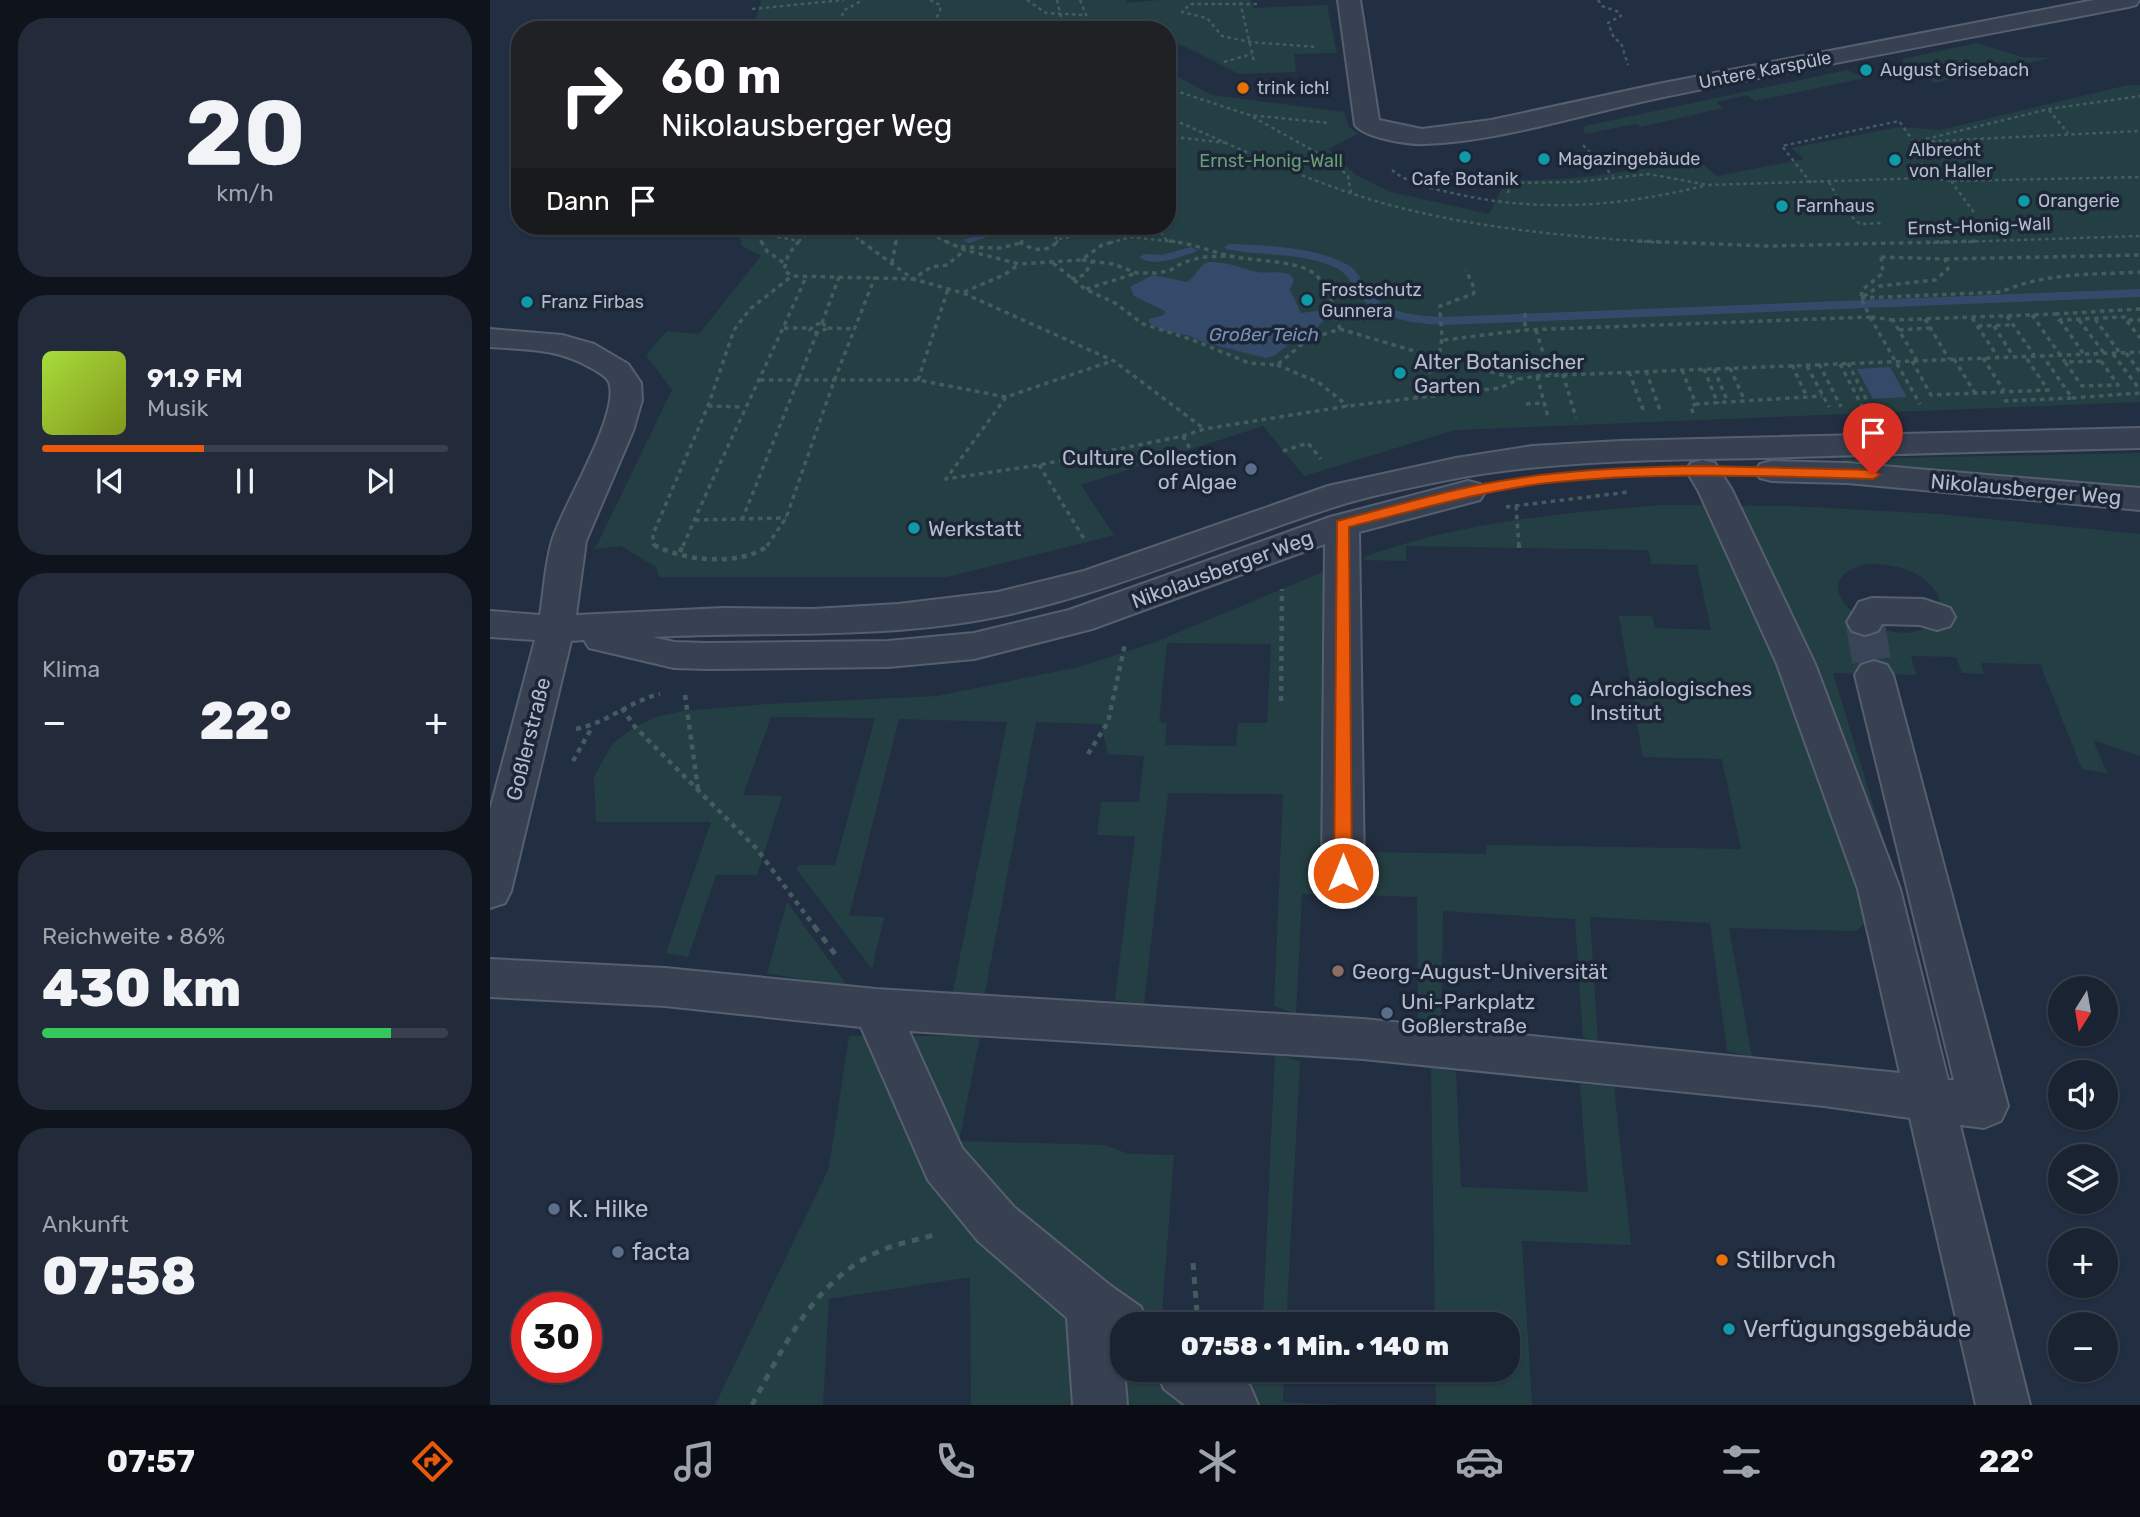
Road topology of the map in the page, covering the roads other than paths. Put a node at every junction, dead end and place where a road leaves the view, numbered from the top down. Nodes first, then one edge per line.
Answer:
1 (1349, 0) edge
2 (2128, 0) edge
3 (490, 338) edge
4 (2140, 438) edge
5 (1703, 470) junction
6 (2140, 499) edge
7 (1342, 535) junction
8 (1937, 617) dead end
9 (1865, 622) dead end
10 (490, 624) edge
11 (556, 629) junction
12 (1874, 675) tunnel mouth
13 (1343, 873) dead end
14 (490, 891) edge
15 (490, 978) edge
16 (876, 1009) junction
17 (1931, 1100) junction
18 (1107, 1315) edge
19 (1199, 1382) edge
20 (1100, 1405) edge
21 (1231, 1405) edge
22 (2003, 1405) edge

1 - 2 street, Untere Karspüle
3 - 11 street, Goßlerstraße
4 - 11 street, Nikolausberger Weg
5 - 6 street, Nikolausberger Weg
5 - 7 street, Nikolausberger Weg
5 - 17 street
7 - 11 street, Nikolausberger Weg
7 - 13 street
8 - 9 street
10 - 11 street, Nikolausberger Weg
11 - 14 street, Goßlerstraße
12 - 17 street
15 - 16 street
16 - 17 street
16 - 18 street
17 - 22 street
18 - 20 street
19 - 21 street

